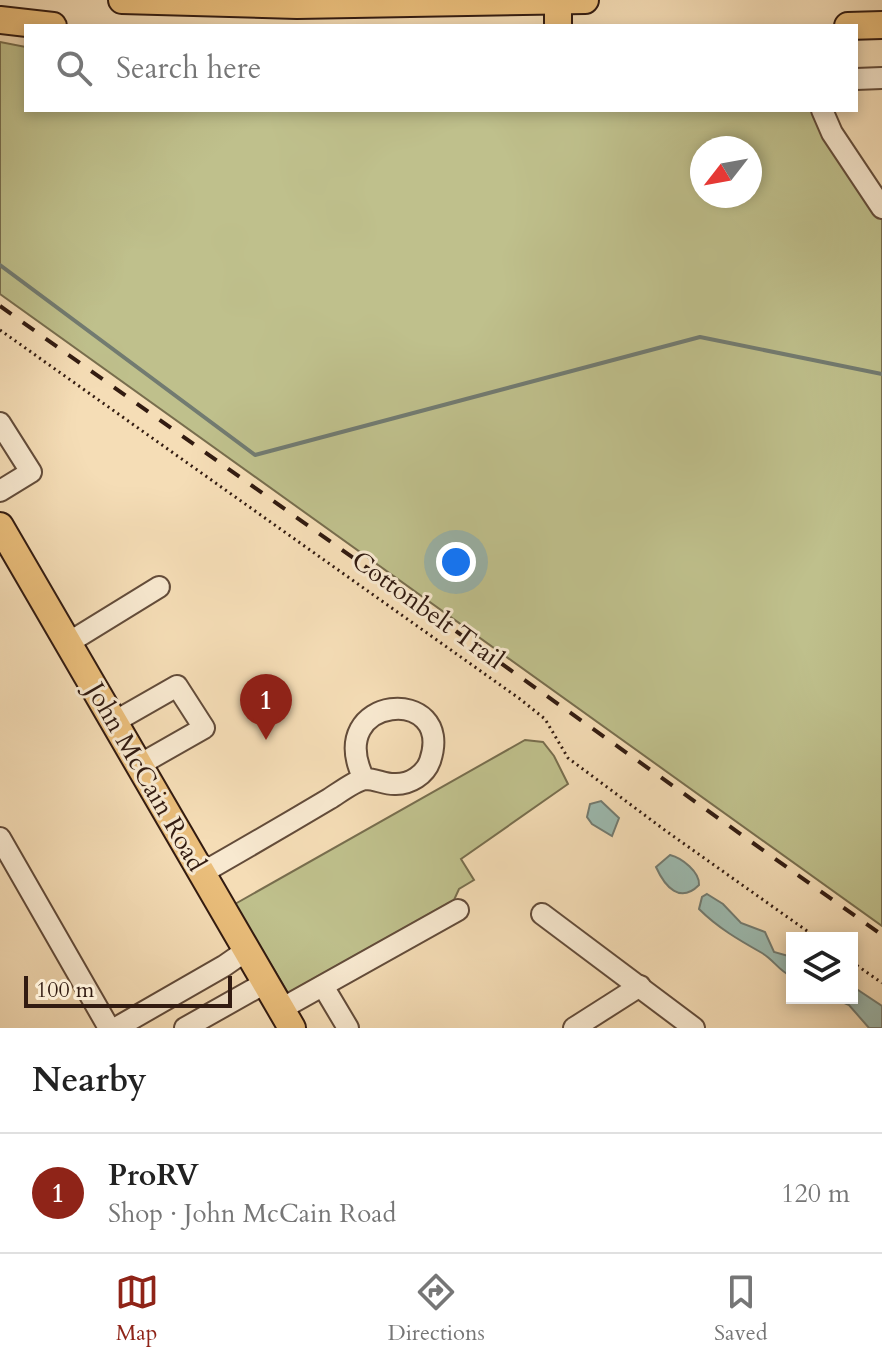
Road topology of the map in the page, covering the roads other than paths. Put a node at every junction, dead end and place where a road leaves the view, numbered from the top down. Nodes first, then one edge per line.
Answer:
1 (122, 0) edge
2 (585, 0) edge
3 (186, 1) edge
4 (558, 1) edge
5 (0, 20) edge
6 (35, 24) edge
7 (558, 24) edge
8 (882, 25) edge
9 (858, 26) edge
10 (882, 78) edge
11 (858, 79) edge
12 (823, 112) edge
13 (882, 172) edge
14 (858, 173) junction
15 (882, 208) edge
16 (0, 423) edge
17 (0, 491) edge
18 (0, 526) edge
19 (7, 554) edge
20 (159, 587) dead end
21 (68, 643) junction
22 (114, 722) junction
23 (139, 765) junction
24 (364, 779) dead end
25 (0, 838) edge
26 (202, 873) junction
27 (458, 910) dead end
28 (542, 914) dead end
29 (247, 950) junction
30 (265, 983) junction
31 (323, 986) junction
32 (640, 986) junction
33 (286, 1018) edge
34 (109, 1028) edge
35 (116, 1028) edge
36 (185, 1028) edge
37 (348, 1028) edge
38 (574, 1028) edge
39 (694, 1028) edge

1 - 3 main road
2 - 4 main road
3 - 4 main road
4 - 7 main road
5 - 6 main road
8 - 9 main road
10 - 11 street
12 - 14 street
13 - 14 street
14 - 15 street
16 - 17 street
18 - 19 main road, John McCain Road
19 - 21 main road, John McCain Road
20 - 21 street
21 - 22 main road, John McCain Road
22 - 23 main road, John McCain Road
22 - 23 street
23 - 26 main road, John McCain Road
24 - 26 street
25 - 34 street
26 - 29 main road, John McCain Road
27 - 31 street
28 - 32 street
29 - 30 main road, John McCain Road
29 - 35 street
30 - 33 main road, John McCain Road
30 - 36 street
31 - 33 street
31 - 37 street
32 - 38 street
32 - 39 street

